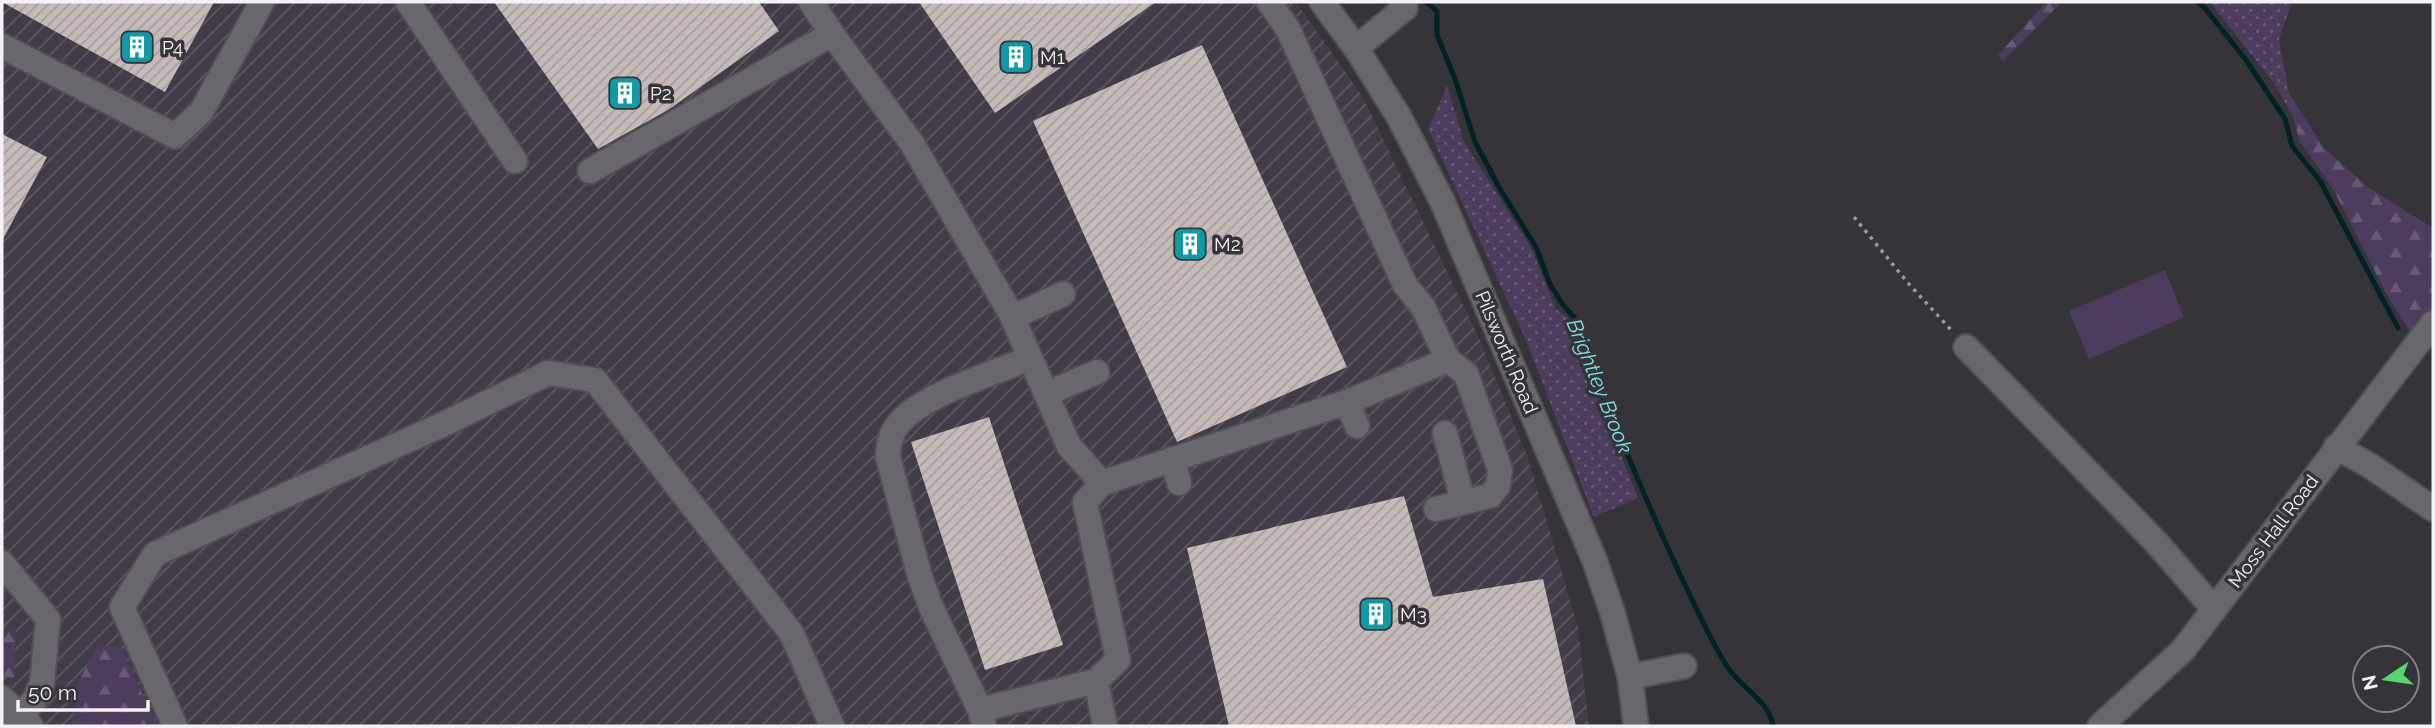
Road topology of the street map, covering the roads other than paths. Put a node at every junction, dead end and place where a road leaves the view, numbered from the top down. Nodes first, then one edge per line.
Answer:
1 (262, 2) edge
2 (408, 2) edge
3 (811, 2) edge
4 (1269, 2) edge
5 (1322, 2) edge
6 (1405, 8) dead end
7 (832, 34) junction
8 (2, 46) edge
9 (1356, 48) junction
10 (514, 161) dead end
11 (590, 171) dead end
12 (1063, 294) dead end
13 (1013, 317) junction
14 (2433, 323) edge
15 (1966, 347) road end
16 (1031, 358) junction
17 (1448, 360) junction
18 (1097, 372) dead end
19 (1046, 394) junction
20 (1347, 402) junction
21 (1357, 426) dead end
22 (1445, 433) dead end
23 (2336, 447) junction
24 (1172, 459) junction
25 (1101, 482) junction
26 (1179, 483) dead end
27 (1463, 502) junction
28 (1436, 509) dead end
29 (2433, 509) edge
30 (2, 564) edge
31 (2214, 609) junction
32 (1684, 666) dead end
33 (1630, 677) junction
34 (1096, 681) junction
35 (2, 698) edge
36 (982, 718) edge
37 (20, 722) edge
38 (175, 726) edge
39 (832, 726) edge
40 (1105, 726) edge
41 (1636, 726) edge
42 (2100, 726) edge

1 - 8 street
2 - 10 street
3 - 7 street
4 - 17 street
5 - 9 street, Pilsworth Road
6 - 9 street
7 - 11 street
7 - 13 street
9 - 33 street, Pilsworth Road
12 - 13 street
13 - 16 street
14 - 23 street, Moss Hall Road
15 - 31 street
16 - 19 street
16 - 36 street
17 - 20 street
17 - 27 street
18 - 19 street
19 - 25 street
20 - 21 street
20 - 24 street
22 - 27 street
23 - 29 street
23 - 31 street, Moss Hall Road
24 - 25 street
24 - 26 street
25 - 34 street
27 - 28 street
30 - 37 street
31 - 42 street, Moss Hall Road
32 - 33 street
33 - 41 street, Pilsworth Road
34 - 36 street
34 - 40 street
35 - 37 street
38 - 39 street

